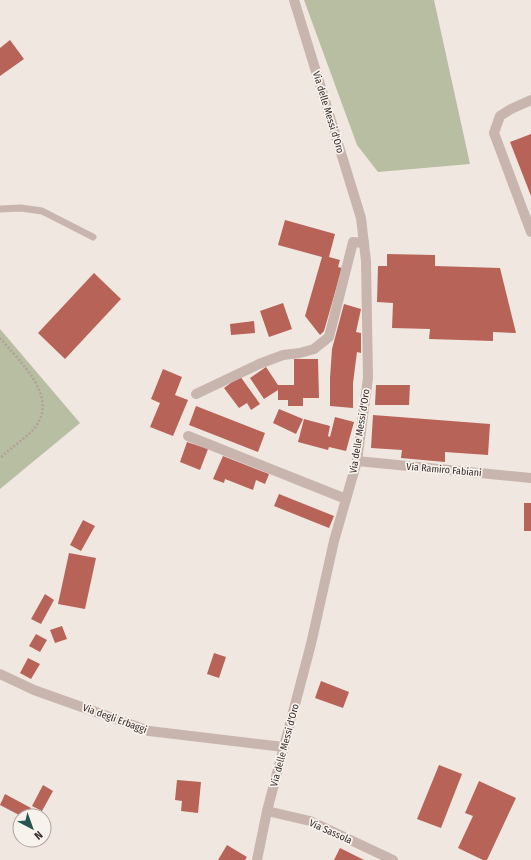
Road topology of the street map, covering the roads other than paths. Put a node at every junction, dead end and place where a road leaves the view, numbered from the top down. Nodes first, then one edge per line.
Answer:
1 (294, 0) edge
2 (531, 100) edge
3 (0, 209) edge
4 (531, 232) edge
5 (92, 237) dead end
6 (364, 243) junction
7 (196, 394) dead end
8 (188, 436) dead end
9 (357, 461) junction
10 (531, 478) edge
11 (346, 499) junction
12 (0, 674) edge
13 (284, 747) junction
14 (267, 811) junction
15 (257, 860) edge
16 (393, 860) edge

1 - 6 street, Via delle Messi d'Oro
2 - 4 street
3 - 5 lane
6 - 7 street
6 - 9 street, Via delle Messi d'Oro
8 - 11 street
9 - 10 street, Via Ramiro Fabiani
9 - 11 street, Via delle Messi d'Oro
11 - 13 street, Via delle Messi d'Oro
12 - 13 street, Via degli Erbaggi
13 - 14 street, Via delle Messi d'Oro
14 - 15 street, Via delle Messi d'Oro
14 - 16 street, Via Sassola

